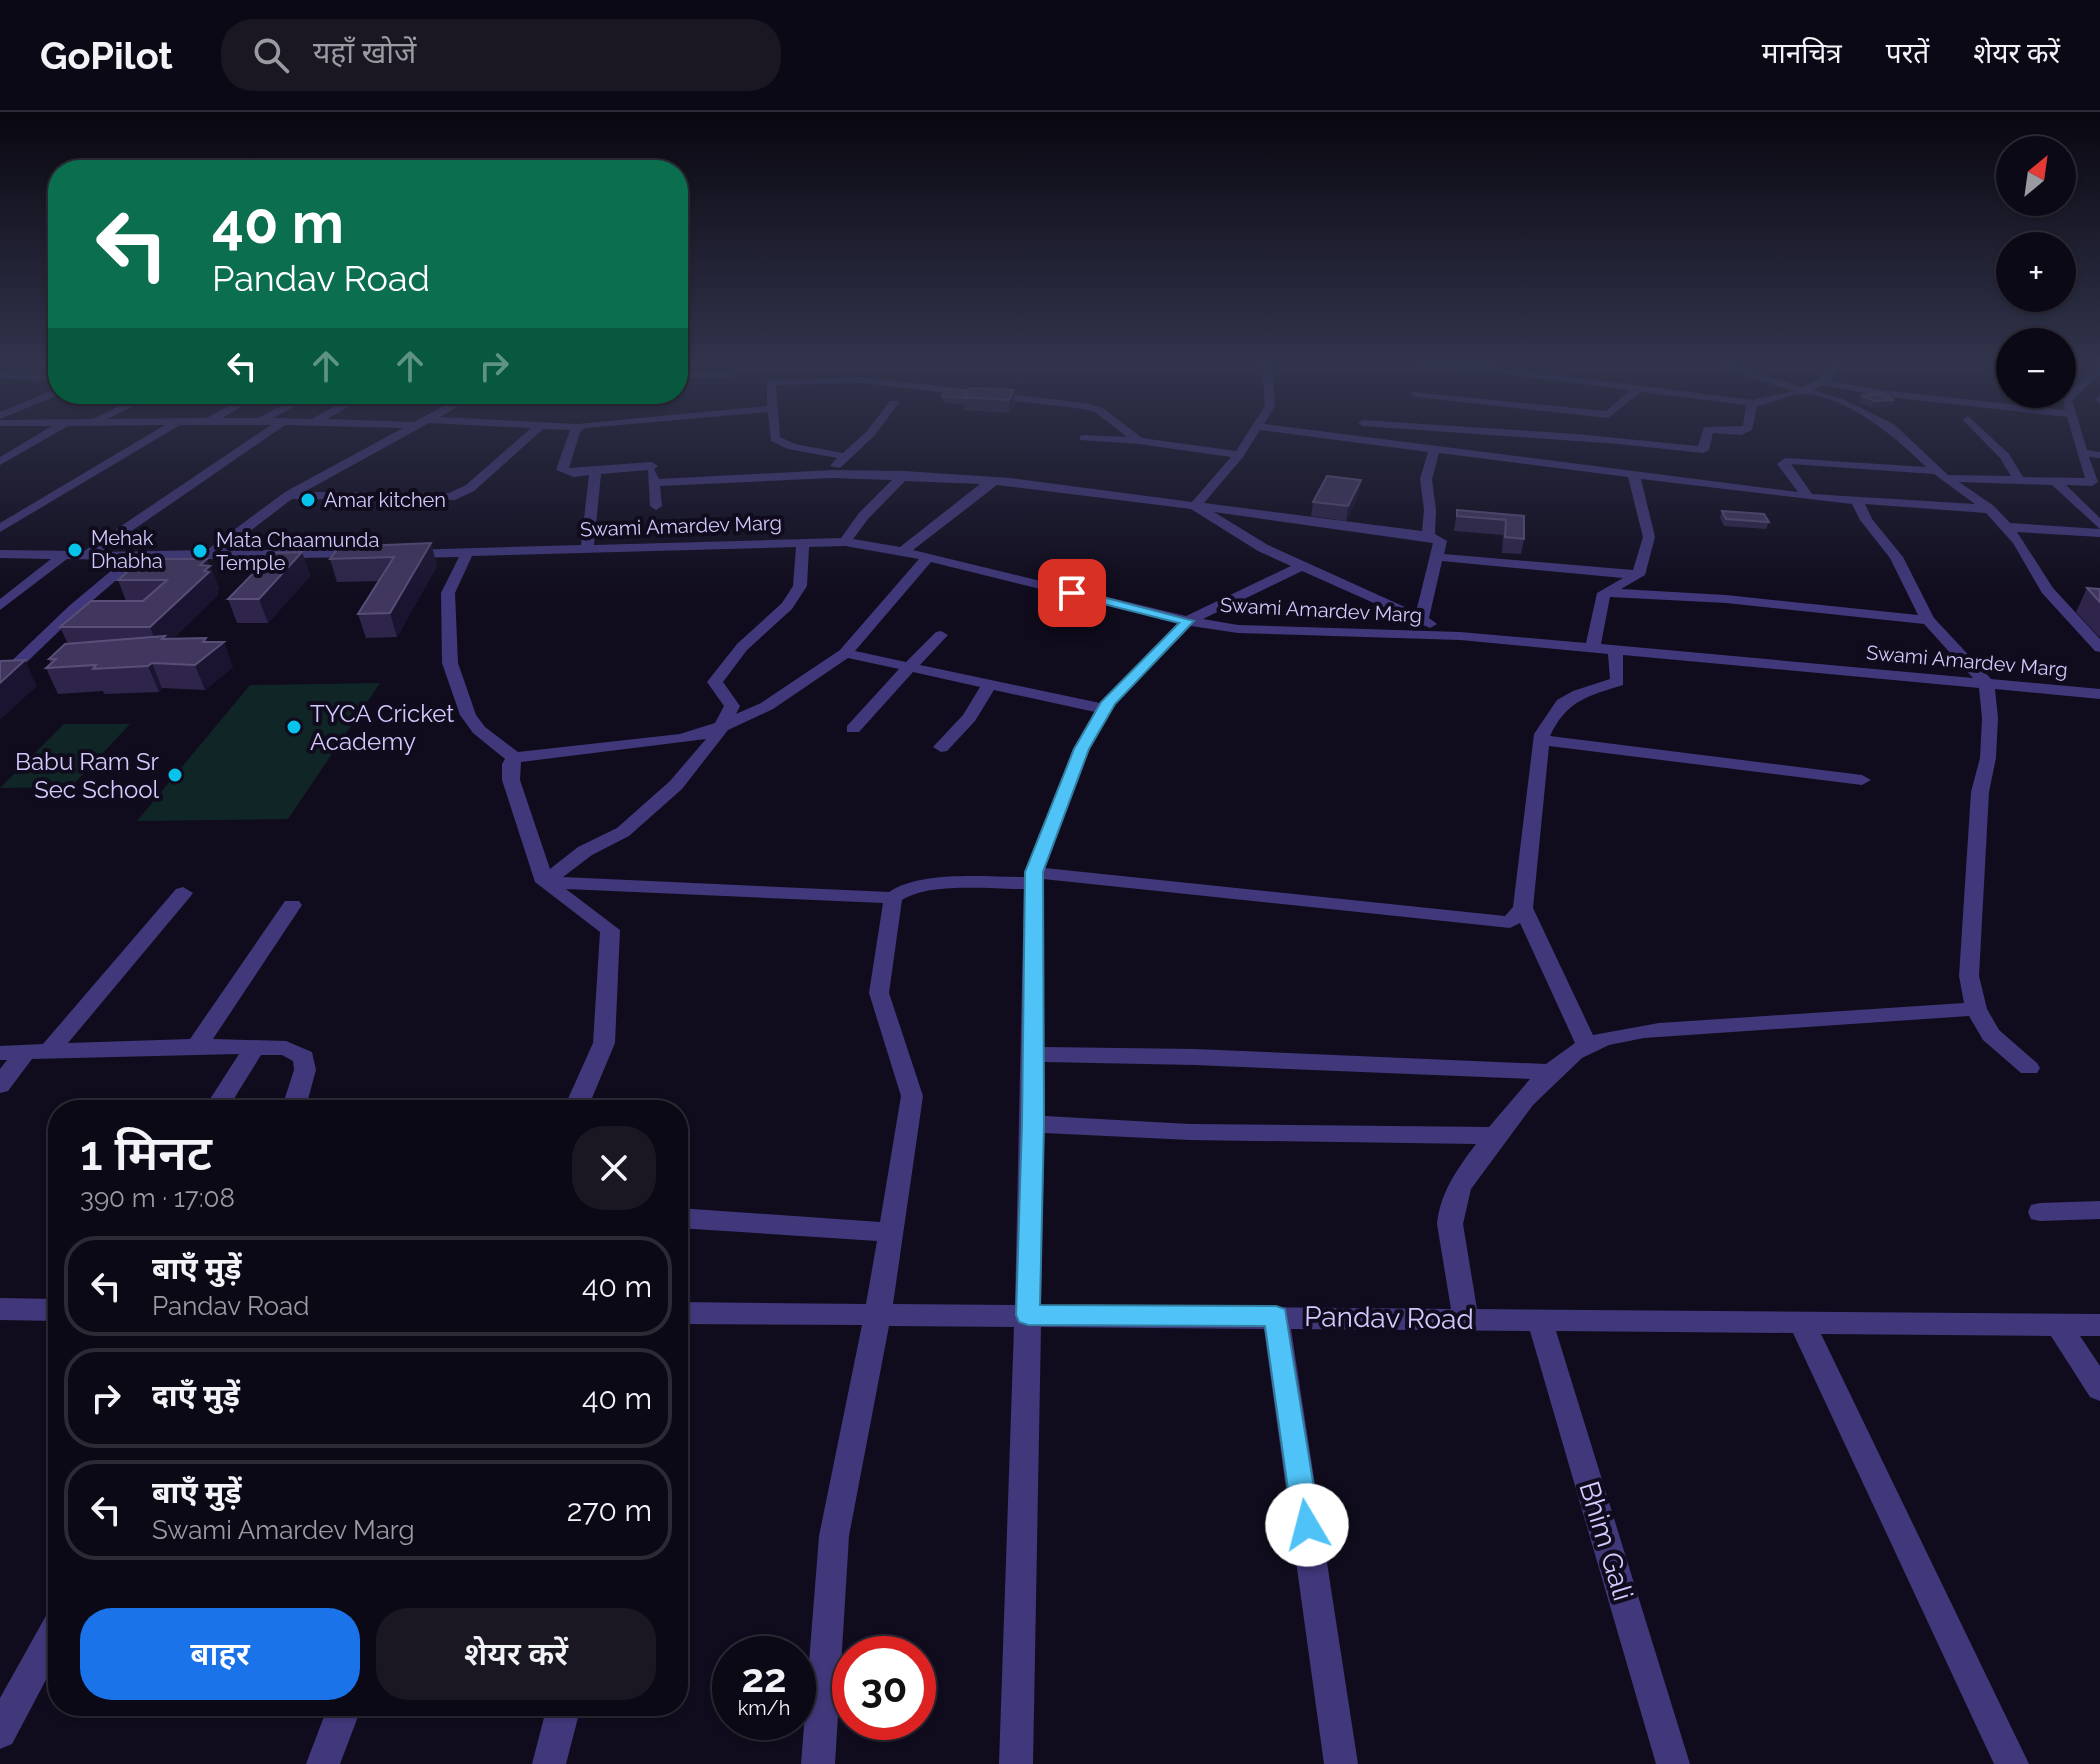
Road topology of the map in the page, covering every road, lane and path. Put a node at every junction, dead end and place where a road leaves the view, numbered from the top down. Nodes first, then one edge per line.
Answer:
1 (33, 442) edge
2 (144, 442) edge
3 (253, 442) edge
4 (387, 442) edge
5 (522, 442) edge
6 (571, 442) edge
7 (779, 442) edge
8 (860, 442) edge
9 (1147, 442) edge
10 (1247, 442) edge
11 (1387, 442) edge
12 (1633, 442) edge
13 (1705, 442) edge
14 (1907, 442) edge
15 (1991, 442) edge
16 (2078, 442) edge
17 (1435, 448) junction
18 (2082, 453) junction
19 (1239, 455) junction
20 (2100, 455) edge
21 (843, 456) junction
22 (0, 462) edge
23 (595, 471) junction
24 (832, 474) junction
25 (1942, 474) junction
26 (904, 475) junction
27 (1634, 476) junction
28 (2019, 480) junction
29 (2055, 481) junction
30 (994, 482) junction
31 (652, 483) junction
32 (2096, 483) edge
33 (289, 495) junction
34 (1808, 497) junction
35 (1857, 500) junction
36 (656, 506) dead end
37 (1195, 506) junction
38 (1990, 509) junction
39 (2100, 525) edge
40 (2007, 527) junction
41 (0, 528) edge
42 (2100, 533) edge
43 (1428, 536) junction
44 (803, 541) junction
45 (845, 542) junction
46 (587, 550) junction
47 (903, 551) junction
48 (214, 553) junction
49 (467, 553) junction
50 (0, 554) edge
51 (64, 555) junction
52 (86, 556) junction
53 (136, 557) junction
54 (928, 557) junction
55 (1438, 557) junction
56 (1302, 566) junction
57 (1638, 575) junction
58 (1604, 593) junction
59 (0, 606) edge
60 (1928, 620) junction
61 (1188, 621) junction
62 (1421, 621) junction
63 (941, 635) dead end
64 (1460, 636) junction
65 (1593, 647) junction
66 (2100, 648) edge
67 (1615, 649) junction
68 (845, 653) junction
69 (909, 665) junction
70 (0, 680) edge
71 (991, 682) junction
72 (1986, 683) junction
73 (2100, 694) edge
74 (1105, 709) junction
75 (721, 728) junction
76 (853, 729) dead end
77 (1541, 740) junction
78 (941, 747) dead end
79 (515, 758) junction
80 (1862, 780) dead end
81 (1034, 878) junction
82 (545, 882) junction
83 (183, 893) dead end
84 (893, 898) junction
85 (292, 905) dead end
86 (1523, 908) junction
87 (1976, 1009) junction
88 (1587, 1046) junction
89 (196, 1047) junction
90 (255, 1047) junction
91 (0, 1053) edge
92 (36, 1053) junction
93 (1032, 1054) junction
94 (2029, 1068) dead end
95 (1550, 1072) junction
96 (0, 1085) edge
97 (221, 1100) edge
98 (296, 1100) edge
99 (579, 1100) edge
100 (1033, 1124) junction
101 (1496, 1136) junction
102 (2100, 1210) edge
103 (2040, 1212) dead end
104 (688, 1219) edge
105 (891, 1232) junction
106 (0, 1309) edge
107 (48, 1310) edge
108 (688, 1313) edge
109 (878, 1314) junction
110 (1028, 1315) junction
111 (1276, 1316) junction
112 (1539, 1318) junction
113 (1466, 1321) junction
114 (1801, 1321) junction
115 (2058, 1324) junction
116 (2100, 1325) edge
117 (2100, 1389) edge
118 (48, 1643) edge
119 (341, 1716) edge
120 (561, 1716) edge
121 (0, 1732) edge
122 (323, 1764) edge
123 (549, 1764) edge
124 (818, 1764) edge
125 (1016, 1764) edge
126 (1341, 1764) edge
127 (1673, 1764) edge
128 (2012, 1764) edge

1 - 22 street
2 - 41 street
3 - 52 street
4 - 33 street
5 - 33 street
6 - 23 street
7 - 21 street
8 - 21 street
9 - 19 street
10 - 19 street
11 - 17 street
12 - 13 street
14 - 25 street
15 - 28 street
16 - 18 street
17 - 27 street
17 - 43 street
18 - 20 street
18 - 32 street
19 - 37 street
21 - 24 street
23 - 31 street
23 - 46 street
24 - 26 street
24 - 31 street
25 - 28 street
25 - 34 street
25 - 38 street
26 - 30 street
26 - 45 street
27 - 34 street
27 - 57 street
28 - 29 street
29 - 32 street
29 - 39 street
30 - 37 street
30 - 47 street
31 - 36 street
33 - 48 street
34 - 35 street
35 - 38 street
35 - 60 street
37 - 43 street
37 - 56 street
38 - 40 street
40 - 42 street
40 - 66 street
43 - 55 street
44 - 45 street, Swami Amardev Marg
44 - 46 street, Swami Amardev Marg
44 - 75 street
45 - 47 street, Swami Amardev Marg
46 - 49 street, Swami Amardev Marg
47 - 54 street, Swami Amardev Marg
48 - 49 street, Swami Amardev Marg
48 - 53 street, Swami Amardev Marg
49 - 79 street
50 - 51 street, Swami Amardev Marg
51 - 52 street, Swami Amardev Marg
51 - 59 street
52 - 53 street, Swami Amardev Marg
53 - 70 street
54 - 61 street, Swami Amardev Marg
54 - 68 street
55 - 57 street
55 - 62 street
56 - 61 street
56 - 62 street
57 - 58 street
58 - 60 street
58 - 65 street
60 - 72 street
61 - 64 street, Swami Amardev Marg
61 - 74 street
62 - 64 street
63 - 69 street
64 - 65 street, Swami Amardev Marg
65 - 67 street, Swami Amardev Marg
67 - 72 street, Swami Amardev Marg
67 - 77 street
68 - 69 street
68 - 75 street
69 - 71 street
69 - 76 street
71 - 74 street
71 - 78 street
72 - 73 street, Swami Amardev Marg
72 - 87 street
74 - 81 street
75 - 79 street
75 - 82 street
77 - 80 street
77 - 86 street
79 - 82 street
81 - 84 street
81 - 86 street
81 - 93 street
82 - 84 street
82 - 99 street
83 - 92 street
84 - 105 street
85 - 89 street
86 - 88 street
87 - 88 street
87 - 94 street
88 - 95 street
89 - 90 street
89 - 92 street
90 - 97 street
90 - 98 street
91 - 92 street
92 - 96 street
93 - 95 street
93 - 100 street
95 - 101 street
100 - 101 street
100 - 110 street
101 - 113 street
102 - 103 street
104 - 105 street
105 - 109 street
106 - 107 street
108 - 109 street, Pandav Road
109 - 110 street, Pandav Road
109 - 124 street
110 - 111 street, Pandav Road
110 - 125 street
111 - 113 street, Pandav Road
111 - 126 street
112 - 113 street, Pandav Road
112 - 114 street, Pandav Road
112 - 127 street, Bhim Gali
114 - 115 street, Pandav Road
114 - 128 street
115 - 116 street, Pandav Road
115 - 117 street
118 - 121 street
119 - 122 street
120 - 123 street

